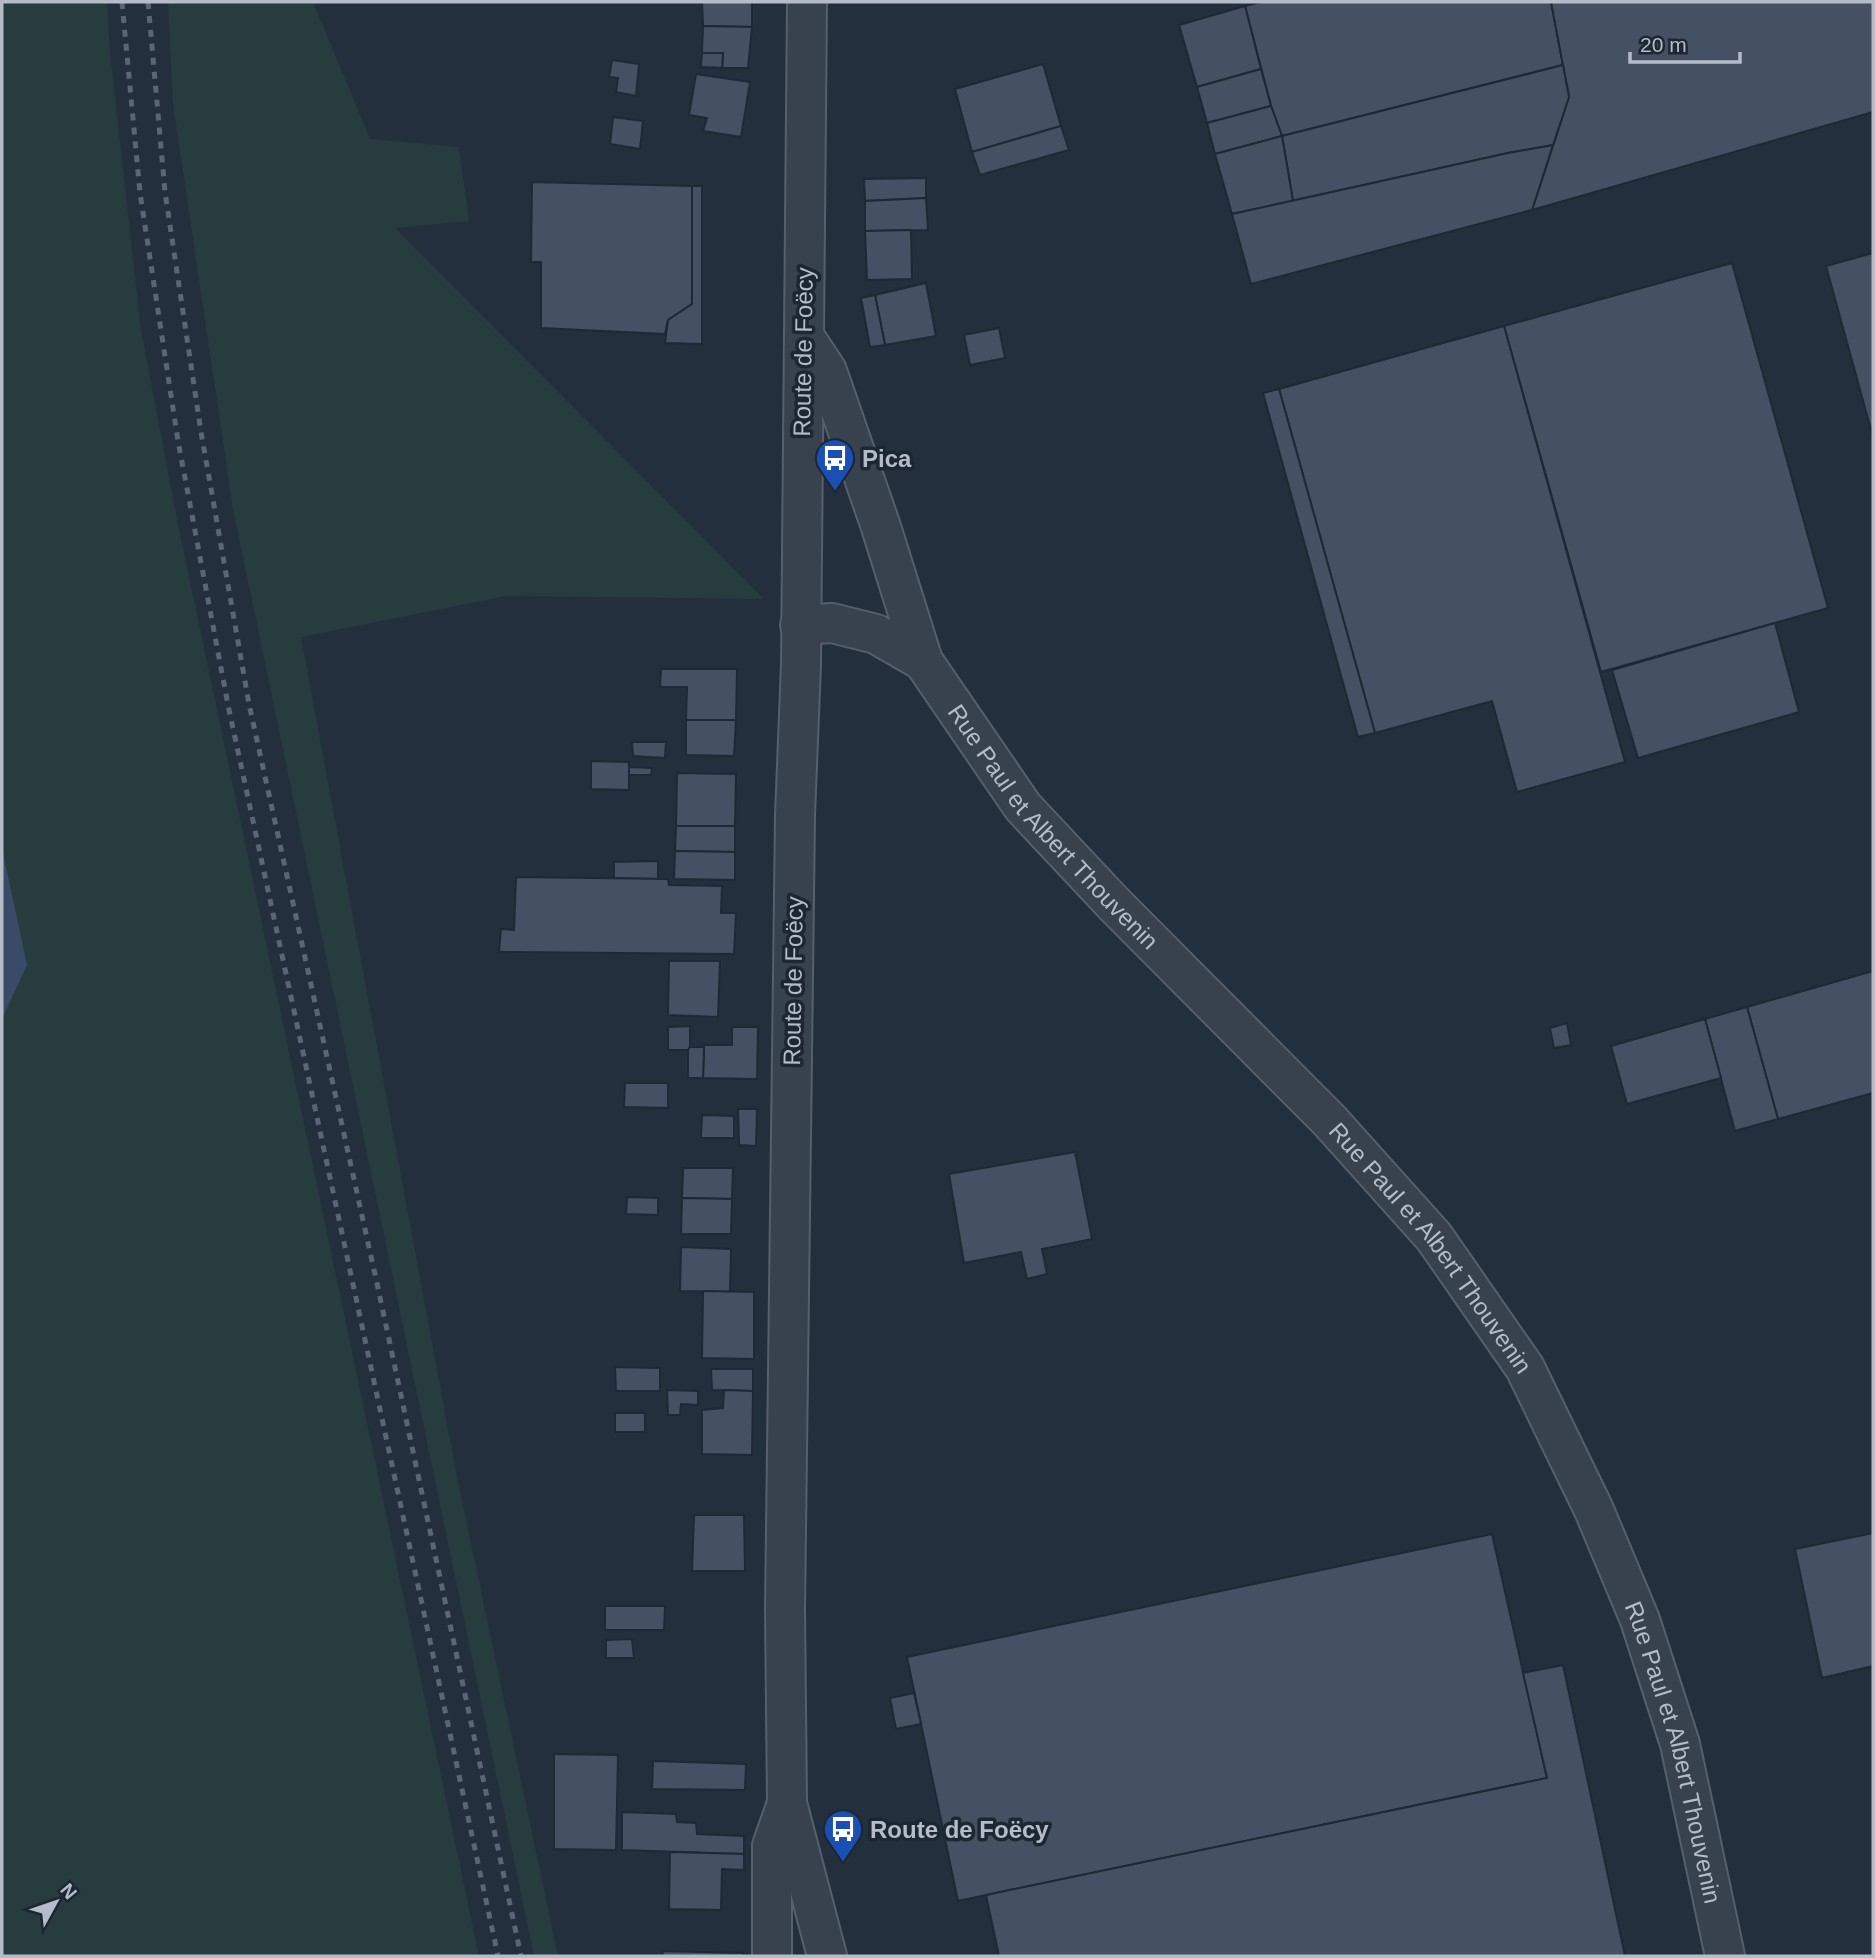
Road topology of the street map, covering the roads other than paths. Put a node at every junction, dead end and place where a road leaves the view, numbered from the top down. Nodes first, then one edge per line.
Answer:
1 (807, 2) edge
2 (803, 335) junction
3 (800, 625) junction
4 (923, 661) junction
5 (787, 1803) junction
6 (772, 1956) edge
7 (827, 1956) edge
8 (1726, 1956) edge

1 - 2 street, Route de Foëcy
2 - 3 street, Route de Foëcy
2 - 4 street, Rue Paul et Albert Thouvenin
3 - 4 street, Rue Paul et Albert Thouvenin
3 - 5 street, Route de Foëcy
4 - 8 street, Rue Paul et Albert Thouvenin
5 - 6 street
5 - 7 street, Route de Foëcy

